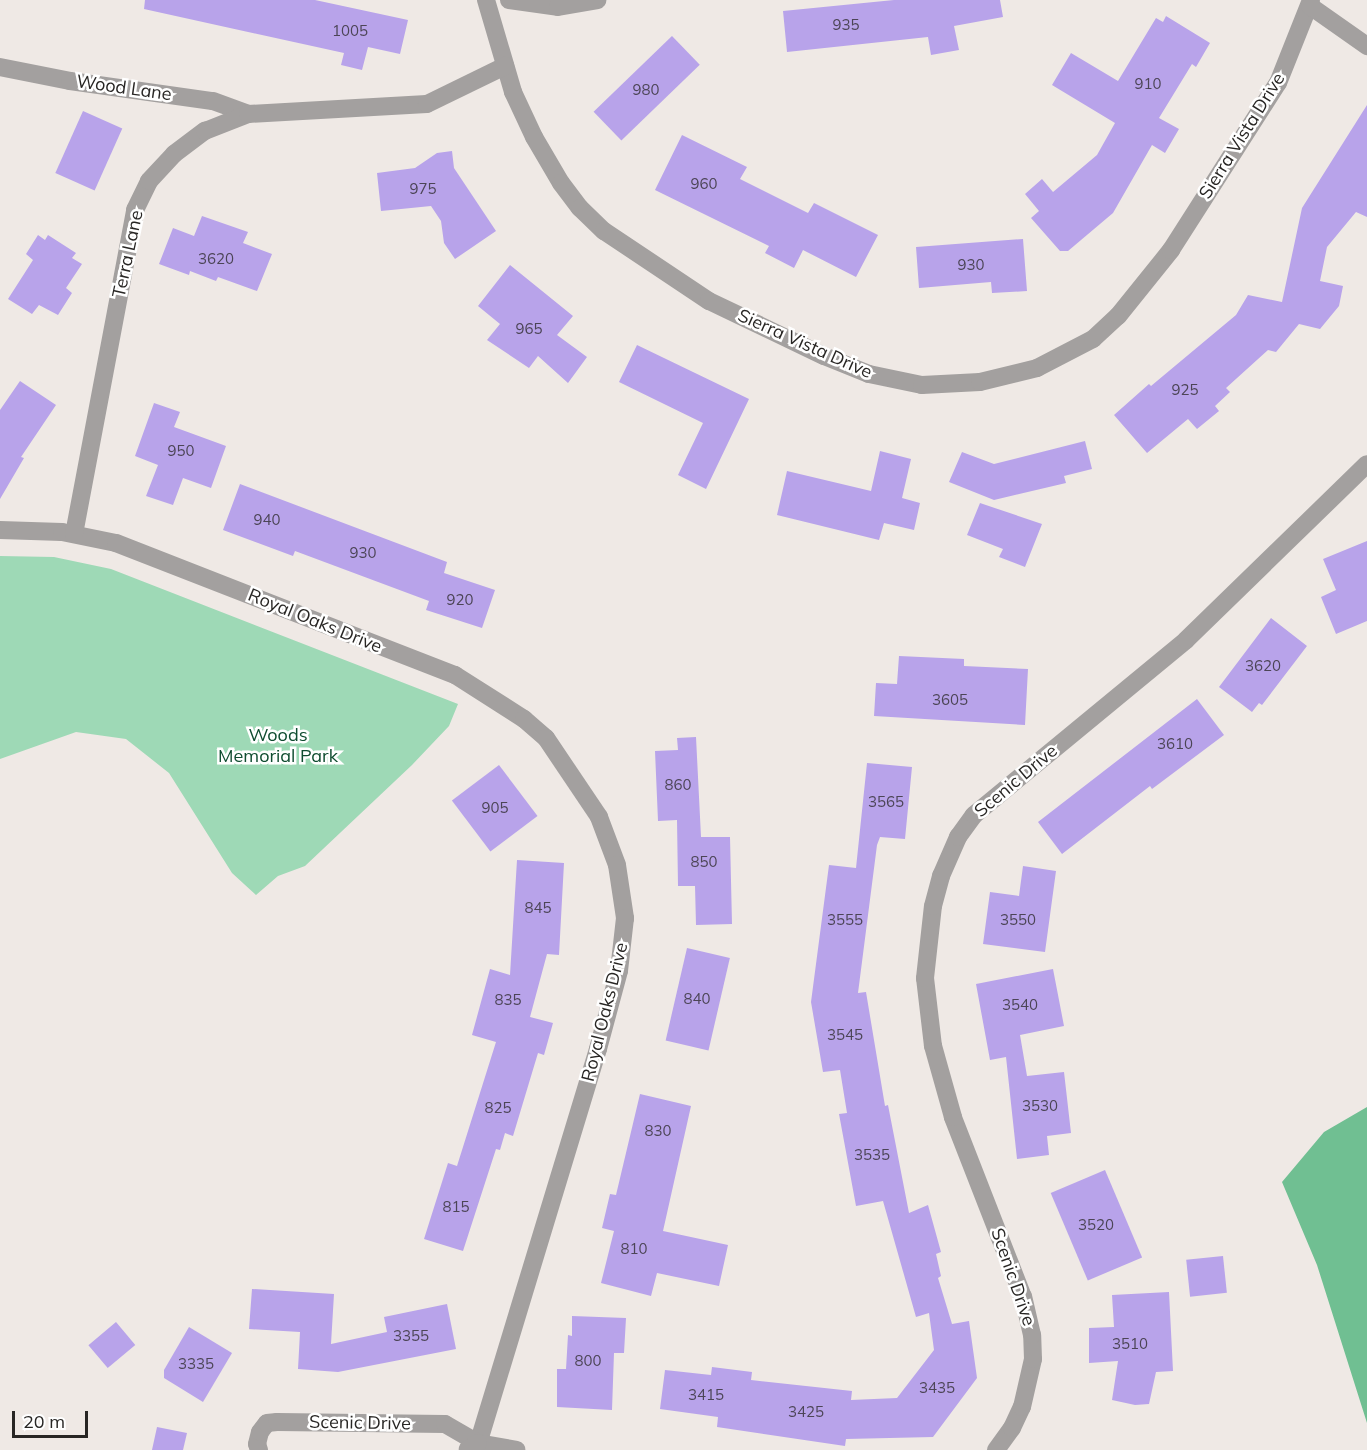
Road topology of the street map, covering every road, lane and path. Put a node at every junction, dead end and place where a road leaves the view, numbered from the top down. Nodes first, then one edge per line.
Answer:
1 (486, 0) edge
2 (508, 0) edge
3 (597, 0) edge
4 (1311, 3) edge
5 (1367, 46) edge
6 (506, 66) junction
7 (0, 67) edge
8 (248, 114) junction
9 (1367, 464) edge
10 (0, 530) edge
11 (74, 534) junction
12 (473, 1448) edge
13 (259, 1450) edge
14 (516, 1450) edge
15 (996, 1450) edge

1 - 6 street, Sierra Vista Drive
2 - 3 street
4 - 5 street
4 - 6 street, Sierra Vista Drive
6 - 8 street, Terra Lane
7 - 8 street, Wood Lane
8 - 11 street, Terra Lane
9 - 15 street, Scenic Drive
10 - 11 street, Royal Oaks Drive
11 - 12 street, Royal Oaks Drive
12 - 13 street, Scenic Drive
12 - 14 street, Scenic Drive

